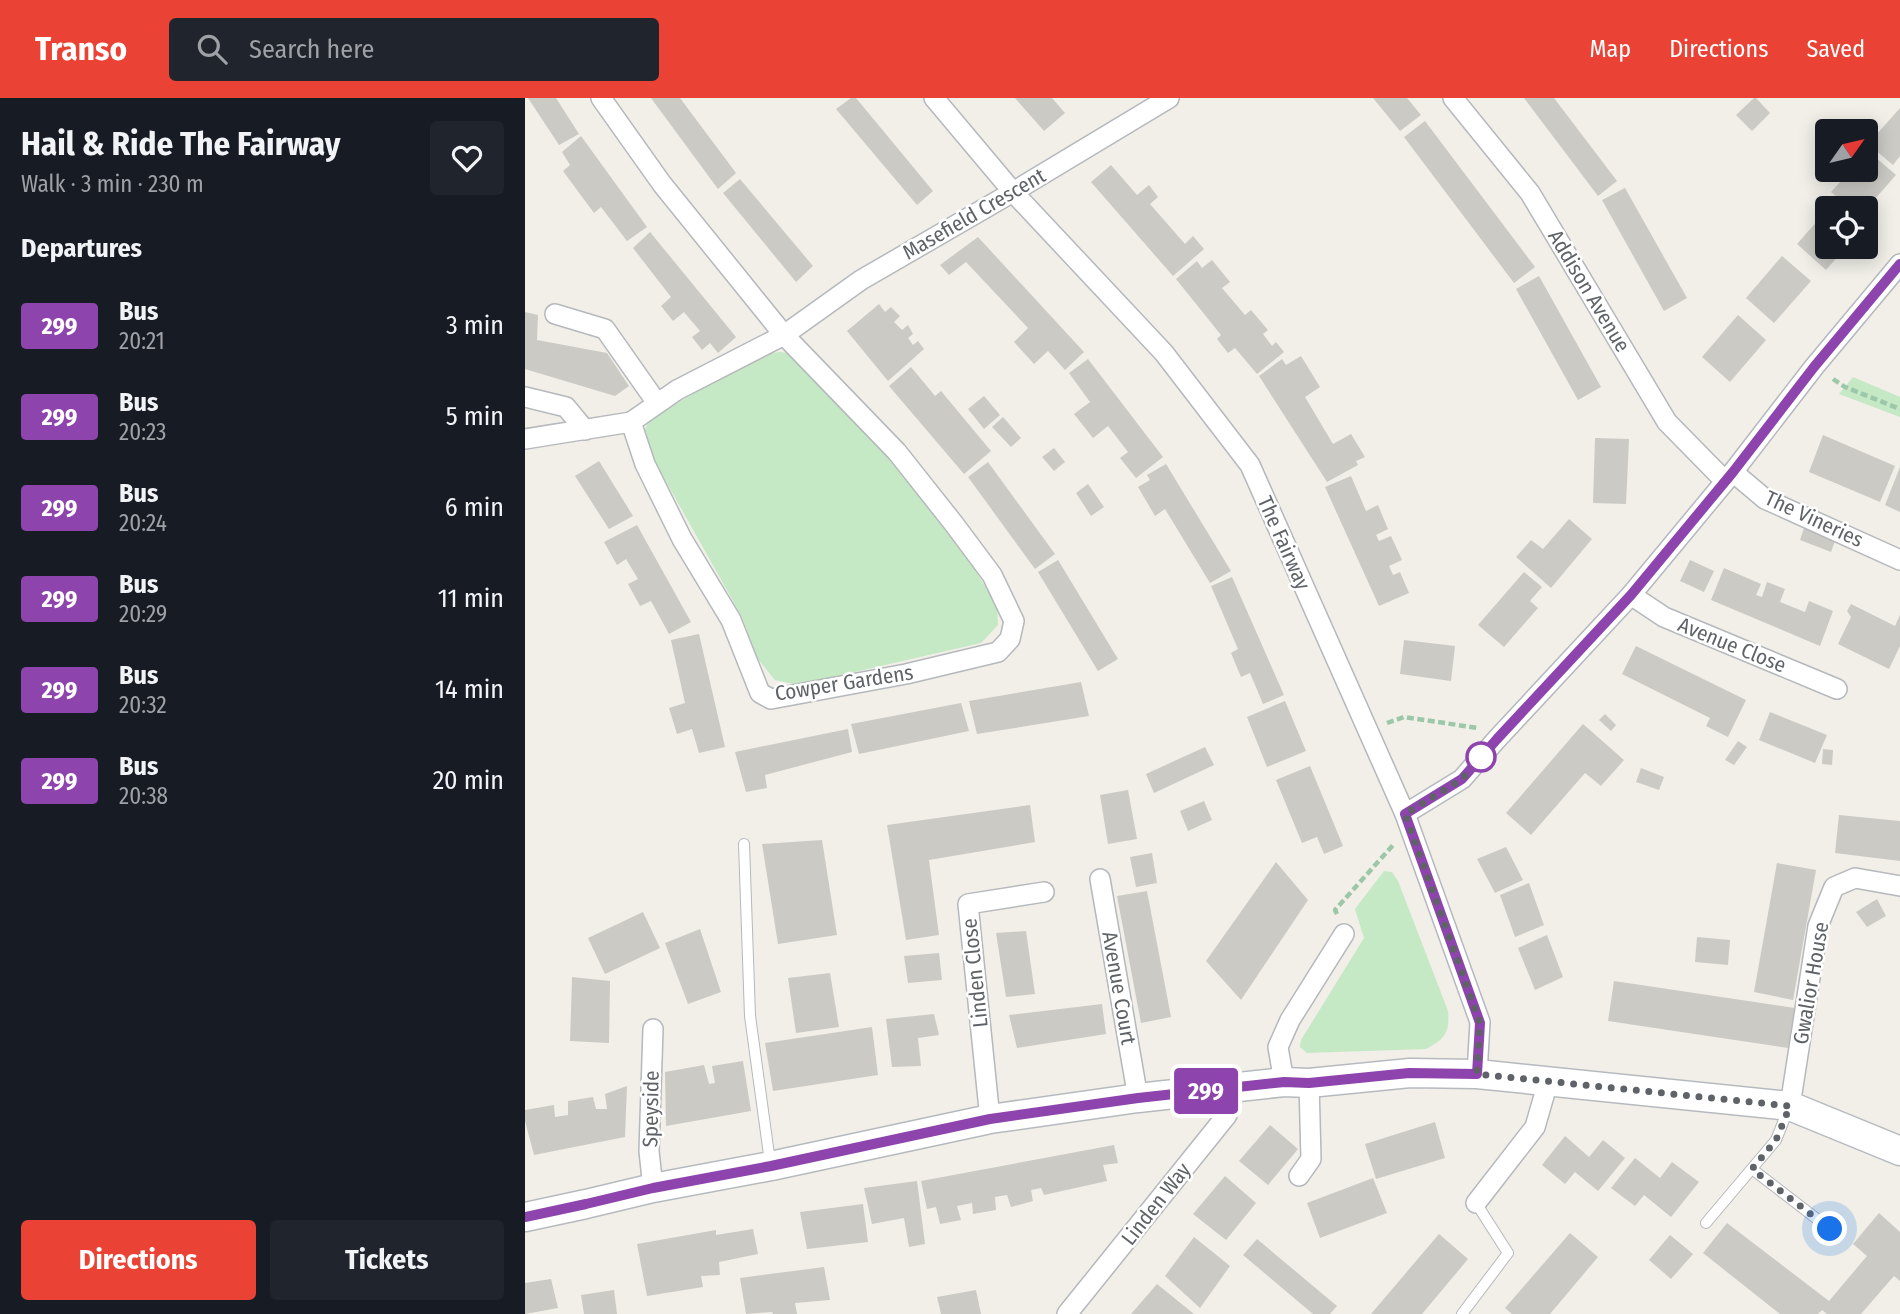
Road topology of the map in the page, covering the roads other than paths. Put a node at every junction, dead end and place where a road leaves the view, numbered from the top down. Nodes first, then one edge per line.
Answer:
1 (601, 98) edge
2 (935, 98) edge
3 (1169, 98) edge
4 (1453, 98) edge
5 (1013, 192) junction
6 (1900, 264) edge
7 (555, 314) dead end
8 (784, 335) junction
9 (525, 397) edge
10 (657, 403) junction
11 (631, 422) junction
12 (585, 430) junction
13 (525, 439) edge
14 (1729, 476) junction
15 (1900, 559) edge
16 (1631, 595) junction
17 (1837, 688) dead end
18 (1408, 821) junction
19 (744, 844) dead end
20 (1100, 879) dead end
21 (1900, 886) edge
22 (1044, 892) dead end
23 (1344, 934) road end
24 (653, 1029) dead end
25 (1477, 1074) junction
26 (1548, 1082) junction
27 (1296, 1083) junction
28 (1229, 1088) junction
29 (1138, 1098) junction
30 (1790, 1106) junction
31 (990, 1119) junction
32 (1900, 1152) edge
33 (771, 1166) junction
34 (1752, 1169) junction
35 (1299, 1176) dead end
36 (653, 1188) junction
37 (1476, 1203) joint
38 (525, 1217) edge
39 (1706, 1223) dead end
40 (1830, 1229) dead end
41 (1067, 1314) edge
42 (1462, 1314) edge

1 - 8 street, Cowper Gardens
2 - 5 street, The Fairway
3 - 5 street, Masefield Crescent
4 - 14 street, Addison Avenue
5 - 8 street, Masefield Crescent
5 - 18 street, The Fairway
6 - 14 street
7 - 10 street
8 - 10 street
8 - 11 street, Cowper Gardens
9 - 12 street
10 - 11 street
11 - 12 street
12 - 13 street
14 - 15 street, The Vineries
14 - 16 street
16 - 17 street, Avenue Close
16 - 18 street
18 - 25 street, The Fairway
19 - 33 lane
20 - 29 street, Avenue Court
21 - 30 street, Gwalior House
22 - 31 street, Linden Close
23 - 27 street
24 - 36 street, Speyside
25 - 26 street
25 - 27 street
26 - 30 street
26 - 37 street
27 - 28 street
27 - 35 street
28 - 29 street
28 - 41 street, Linden Way
29 - 31 street
30 - 32 street
30 - 34 lane
31 - 33 street
33 - 36 street
34 - 39 lane
34 - 40 lane
36 - 38 street
37 - 42 lane

